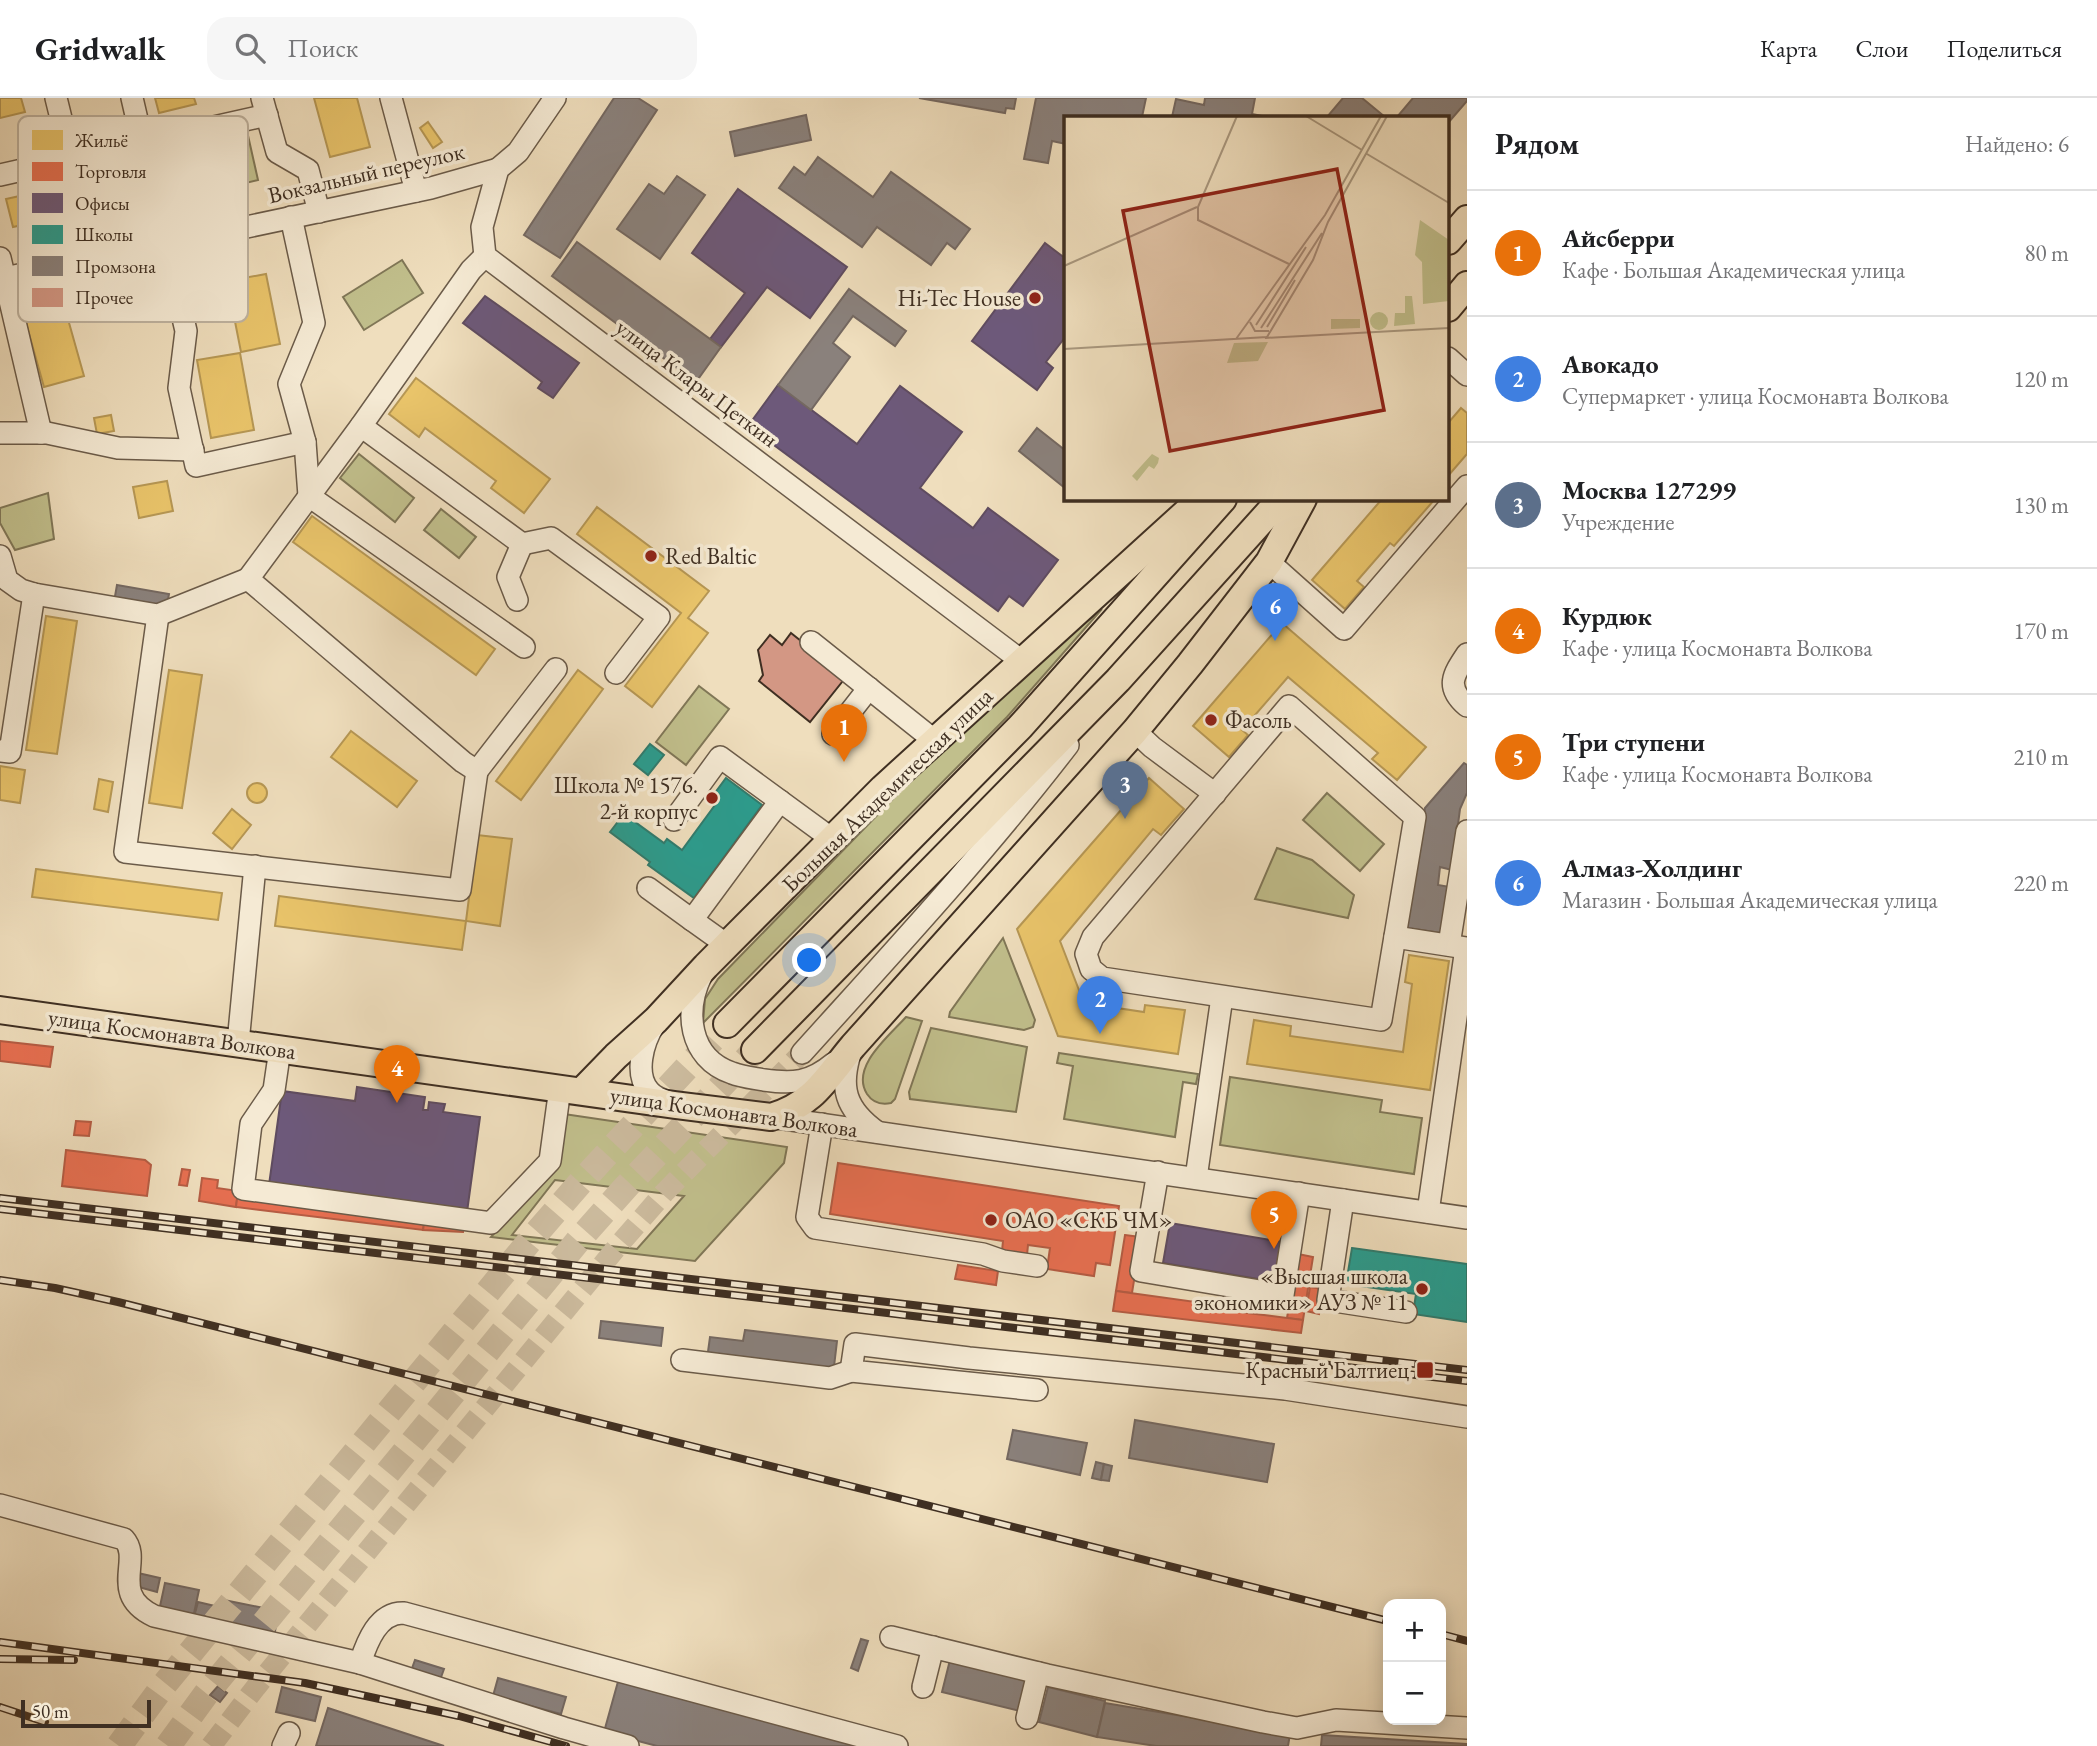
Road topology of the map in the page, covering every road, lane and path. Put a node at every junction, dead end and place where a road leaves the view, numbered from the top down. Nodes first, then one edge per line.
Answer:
1 (56, 98) edge
2 (132, 98) edge
3 (391, 98) edge
4 (555, 98) edge
5 (264, 106) edge
6 (60, 116) edge
7 (136, 116) edge
8 (231, 116) edge
9 (498, 169) junction
10 (18, 171) edge
11 (0, 175) edge
12 (416, 191) junction
13 (319, 212) junction
14 (291, 218) junction
15 (1467, 219) edge
16 (248, 227) edge
17 (1450, 239) edge
18 (485, 256) junction
19 (2, 272) edge
20 (1467, 285) edge
21 (1450, 306) edge
22 (184, 322) edge
23 (1450, 360) edge
24 (1467, 375) edge
25 (361, 426) junction
26 (0, 433) edge
27 (41, 433) junction
28 (305, 442) junction
29 (192, 450) junction
30 (1467, 486) edge
31 (309, 496) junction
32 (1200, 500) edge
33 (1222, 500) edge
34 (1280, 500) edge
35 (1303, 500) edge
36 (523, 544) junction
37 (0, 556) edge
38 (1269, 562) junction
39 (248, 579) junction
40 (34, 594) junction
41 (517, 600) dead end
42 (158, 615) junction
43 (811, 642) dead end
44 (524, 647) dead end
45 (1145, 649) junction
46 (1467, 654) edge
47 (1023, 662) junction
48 (556, 669) dead end
49 (616, 673) dead end
50 (1178, 678) junction
51 (1118, 680) junction
52 (869, 688) junction
53 (1467, 706) edge
54 (1135, 731) junction
55 (832, 734) dead end
56 (935, 741) junction
57 (0, 751) edge
58 (477, 771) junction
59 (1215, 794) junction
60 (780, 801) junction
61 (674, 820) dead end
62 (1467, 831) edge
63 (832, 839) junction
64 (255, 866) junction
65 (648, 888) dead end
66 (692, 920) junction
67 (1395, 937) junction
68 (727, 945) junction
69 (1448, 945) junction
70 (706, 966) junction
71 (1222, 997) junction
72 (0, 1010) edge
73 (656, 1020) junction
74 (727, 1024) tunnel mouth
75 (237, 1043) junction
76 (853, 1046) junction
77 (1460, 1046) edge
78 (280, 1049) junction
79 (755, 1050) tunnel mouth
80 (802, 1053) tunnel mouth
81 (571, 1090) junction
82 (675, 1105) junction
83 (771, 1117) junction
84 (822, 1124) junction
85 (877, 1132) junction
86 (1158, 1172) junction
87 (1196, 1178) junction
88 (1299, 1193) junction
89 (1343, 1199) junction
90 (1428, 1212) junction
91 (1467, 1218) edge
92 (1037, 1266) dead end
93 (1406, 1312) dead end
94 (682, 1360) dead end
95 (851, 1371) junction
96 (1037, 1390) dead end
97 (1467, 1417) edge
98 (0, 1505) edge
99 (891, 1637) dead end
100 (933, 1647) junction
101 (360, 1663) junction
102 (1038, 1673) junction
103 (923, 1687) dead end
104 (1027, 1717) dead end
105 (1467, 1728) edge
106 (628, 1746) edge
107 (897, 1746) edge

1 - 6 street
2 - 7 street
3 - 12 street
4 - 9 street
5 - 8 street
5 - 13 street
9 - 12 street, Вокзальный переулок
9 - 18 street
10 - 11 street
12 - 13 street, Вокзальный переулок
13 - 14 street, Вокзальный переулок
14 - 16 street, Вокзальный переулок
14 - 28 street
15 - 17 main road
18 - 25 street
18 - 47 street, улица Клары Цеткин
19 - 27 street
20 - 21 main road
22 - 29 street
23 - 24 street
25 - 31 street
25 - 36 street
26 - 27 street
27 - 29 street
28 - 29 street
28 - 31 street
30 - 38 street
31 - 39 street
31 - 44 street
32 - 47 main road, Большая Академическая улица
33 - 74 main road
34 - 45 main road
35 - 38 main road
36 - 41 street
36 - 49 street
37 - 40 street
38 - 50 main road
39 - 42 street
39 - 58 street
40 - 42 street
40 - 57 street
42 - 64 street
43 - 52 street
45 - 50 main road
45 - 51 main road
46 - 53 street
47 - 56 main road, Большая Академическая улица
48 - 58 street
50 - 54 main road
51 - 79 main road
51 - 80 street
52 - 55 street
52 - 56 street
54 - 59 street
54 - 76 main road
56 - 63 main road, Большая Академическая улица
58 - 64 street
59 - 67 street
59 - 71 street
60 - 61 street
60 - 63 street
60 - 66 street
62 - 69 street
63 - 68 main road, Большая Академическая улица
64 - 75 street
65 - 66 street
66 - 68 street
67 - 69 street
67 - 71 street
68 - 70 main road, Большая Академическая улица
69 - 77 street
70 - 73 main road, Большая Академическая улица
70 - 76 street
71 - 87 street
72 - 75 main road, улица Космонавта Волкова
73 - 81 main road, Большая Академическая улица
73 - 82 street
75 - 78 main road, улица Космонавта Волкова
76 - 83 main road
76 - 85 street
77 - 90 street
78 - 81 main road, улица Космонавта Волкова
78 - 81 street
81 - 82 main road, улица Космонавта Волкова
82 - 83 main road, улица Космонавта Волкова
83 - 84 street, улица Космонавта Волкова
84 - 85 street, улица Космонавта Волкова
84 - 92 street
85 - 86 street, улица Космонавта Волкова
86 - 87 street, улица Космонавта Волкова
86 - 88 street
87 - 88 street, улица Космонавта Волкова
88 - 89 street, улица Космонавта Волкова
89 - 90 street, улица Космонавта Волкова
89 - 93 street
90 - 91 street, улица Космонавта Волкова
94 - 95 street
95 - 96 street
95 - 97 street
98 - 101 street
99 - 100 street
100 - 102 street
100 - 103 street
101 - 106 street
101 - 107 street
102 - 104 street
102 - 105 street

